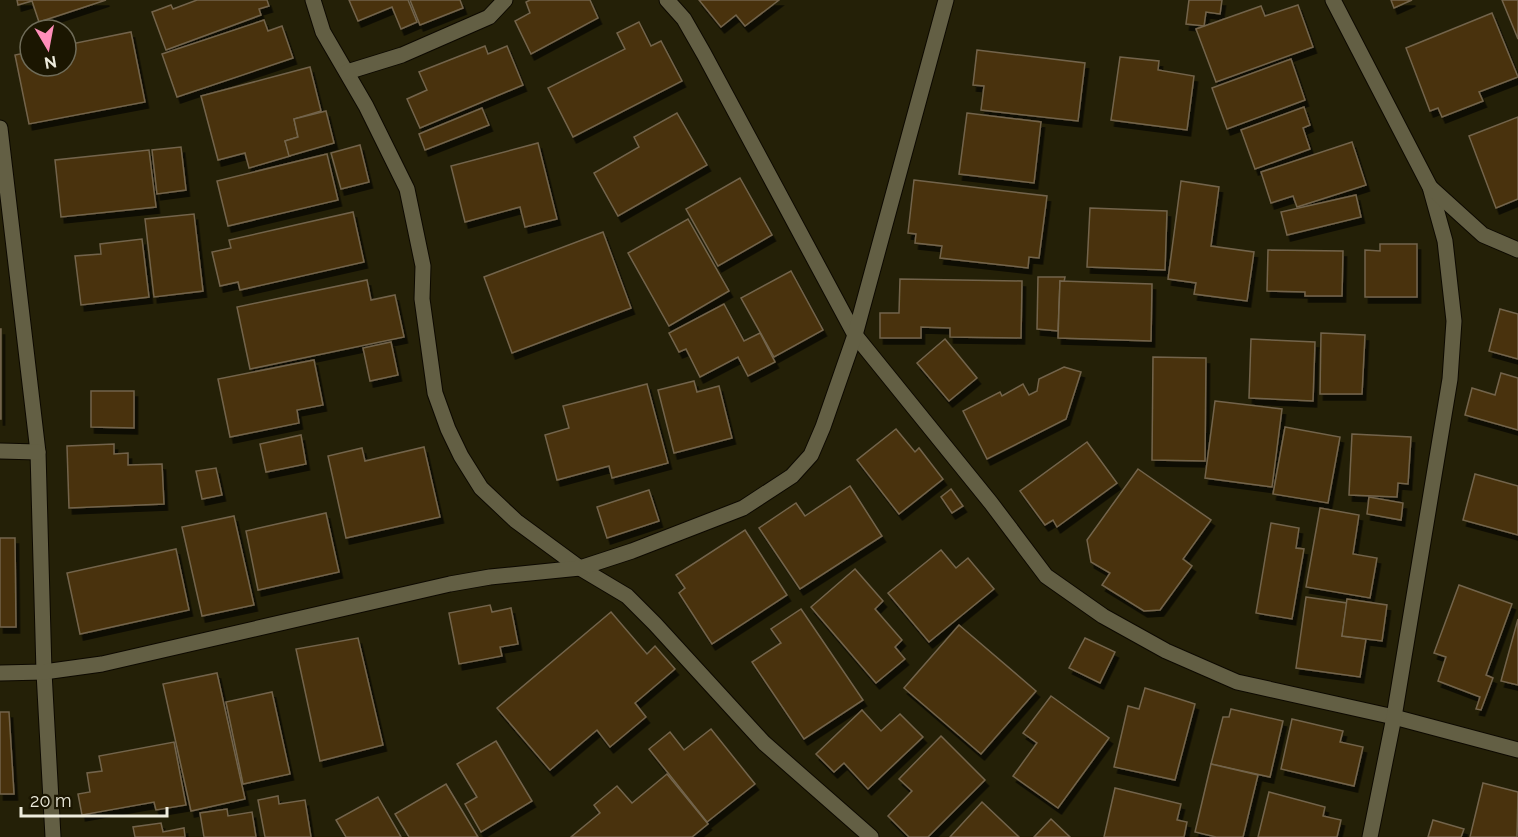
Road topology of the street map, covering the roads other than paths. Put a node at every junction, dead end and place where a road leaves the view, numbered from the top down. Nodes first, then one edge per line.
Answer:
1 (313, 0) edge
2 (505, 0) edge
3 (667, 0) edge
4 (946, 0) edge
5 (1333, 0) edge
6 (347, 72) junction
7 (0, 128) edge
8 (1430, 187) junction
9 (1518, 250) edge
10 (855, 334) junction
11 (0, 451) edge
12 (38, 452) junction
13 (580, 568) junction
14 (44, 672) junction
15 (0, 673) edge
16 (1394, 717) junction
17 (1518, 750) edge
18 (53, 837) edge
19 (871, 837) edge
20 (1370, 837) edge

1 - 6 street
2 - 6 street
3 - 10 street
4 - 10 street
5 - 8 street
6 - 13 street
7 - 12 street
8 - 9 street
8 - 16 street
10 - 13 street
10 - 16 street
11 - 12 street
12 - 14 street
13 - 14 street
13 - 19 street
14 - 15 street
14 - 18 street
16 - 17 street
16 - 20 street

